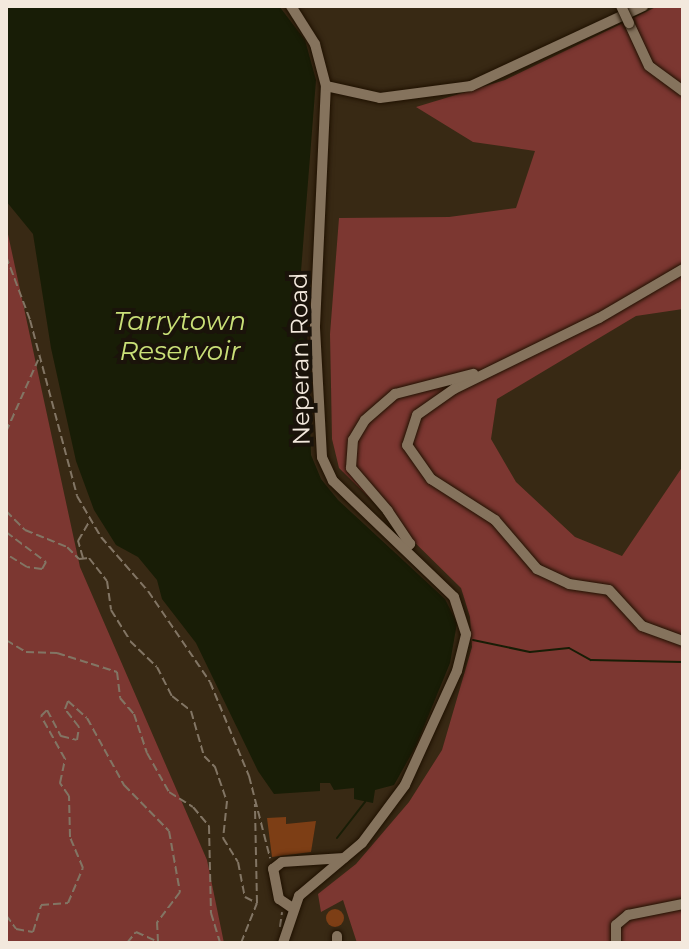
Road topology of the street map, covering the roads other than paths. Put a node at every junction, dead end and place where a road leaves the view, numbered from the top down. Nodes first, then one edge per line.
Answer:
1 (291, 6) edge
2 (621, 6) edge
3 (643, 6) edge
4 (326, 86) junction
5 (683, 91) edge
6 (683, 269) edge
7 (482, 372) junction
8 (406, 548) junction
9 (683, 641) edge
10 (344, 858) junction
11 (683, 904) edge
12 (291, 907) junction
13 (283, 943) edge
14 (616, 943) edge

1 - 4 street, Neperan Road
2 - 5 street, bridge
3 - 4 street
4 - 8 street, Neperan Road
6 - 7 street
7 - 8 street
7 - 9 street
8 - 10 street, Neperan Road
10 - 12 street, Neperan Road
10 - 12 street
11 - 14 street
12 - 13 street

